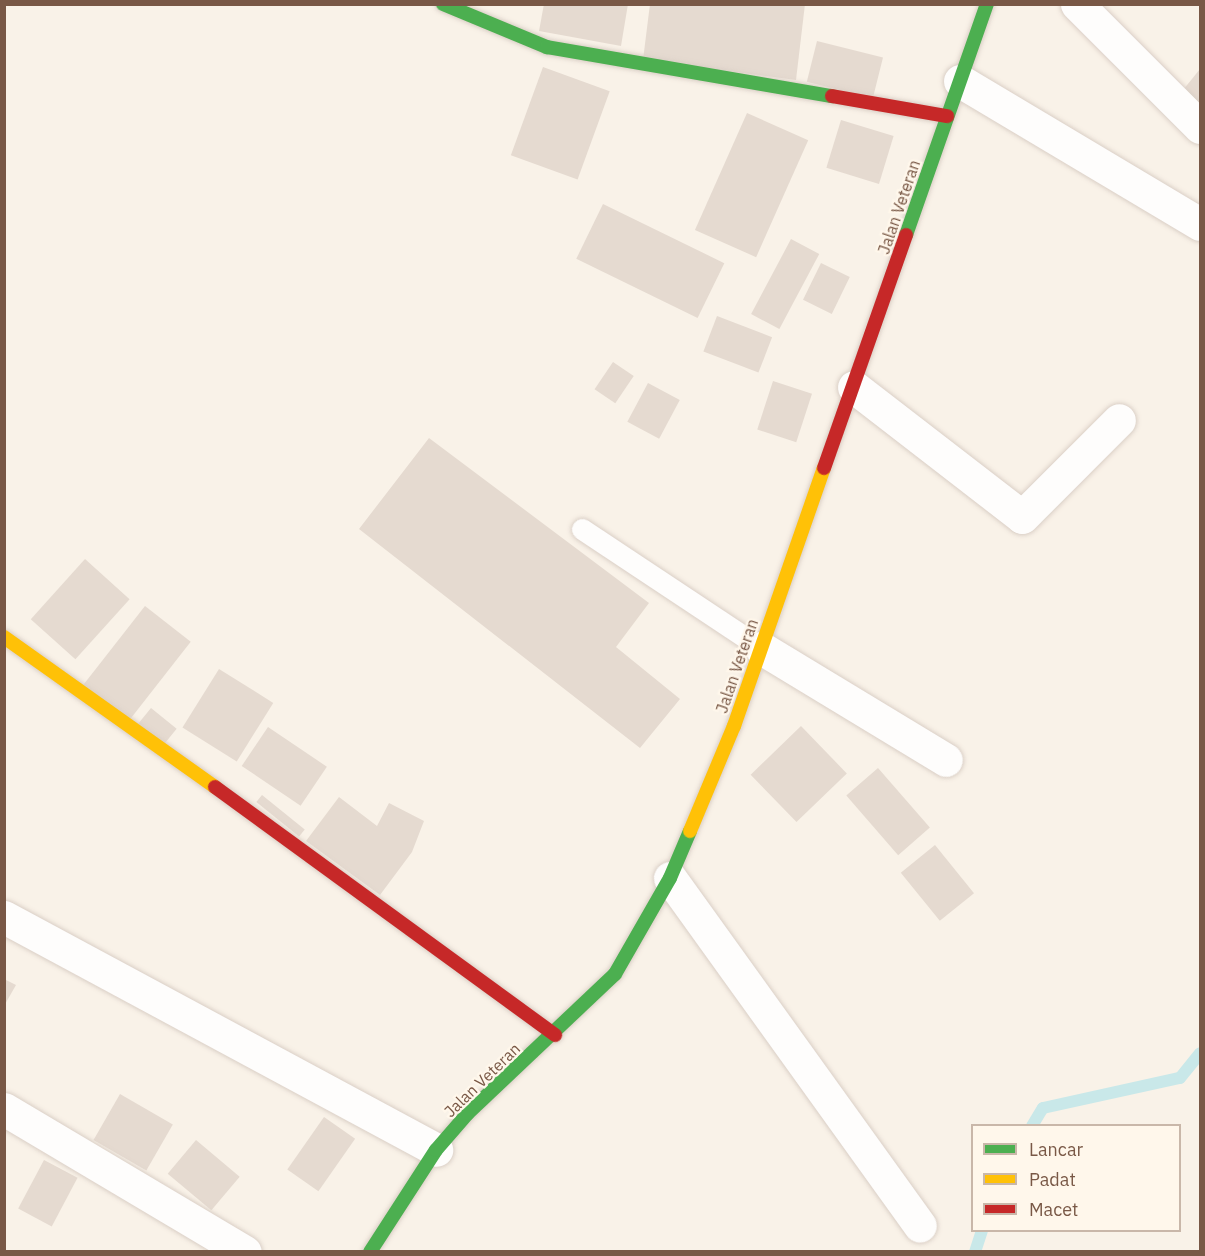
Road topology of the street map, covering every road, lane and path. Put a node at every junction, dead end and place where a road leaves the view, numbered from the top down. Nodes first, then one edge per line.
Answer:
1 (443, 4) edge
2 (987, 4) edge
3 (1077, 4) edge
4 (960, 81) junction
5 (947, 116) junction
6 (1200, 127) edge
7 (1200, 224) edge
8 (854, 387) junction
9 (1119, 420) dead end
10 (582, 529) dead end
11 (4, 638) edge
12 (761, 648) junction
13 (946, 760) dead end
14 (670, 878) junction
15 (4, 916) edge
16 (555, 1035) junction
17 (4, 1109) edge
18 (436, 1150) junction
19 (920, 1227) dead end
20 (245, 1251) edge
21 (370, 1251) edge

1 - 5 street
2 - 4 street, Jalan Veteran
3 - 6 street
4 - 5 street, Jalan Veteran
4 - 7 street
5 - 8 street, Jalan Veteran
8 - 9 street
8 - 12 street, Jalan Veteran
10 - 12 lane
11 - 16 street
12 - 13 street
12 - 14 street, Jalan Veteran
14 - 16 street, Jalan Veteran
14 - 19 street
15 - 18 street
16 - 18 street, Jalan Veteran
17 - 20 street
18 - 21 street, Jalan Veteran

